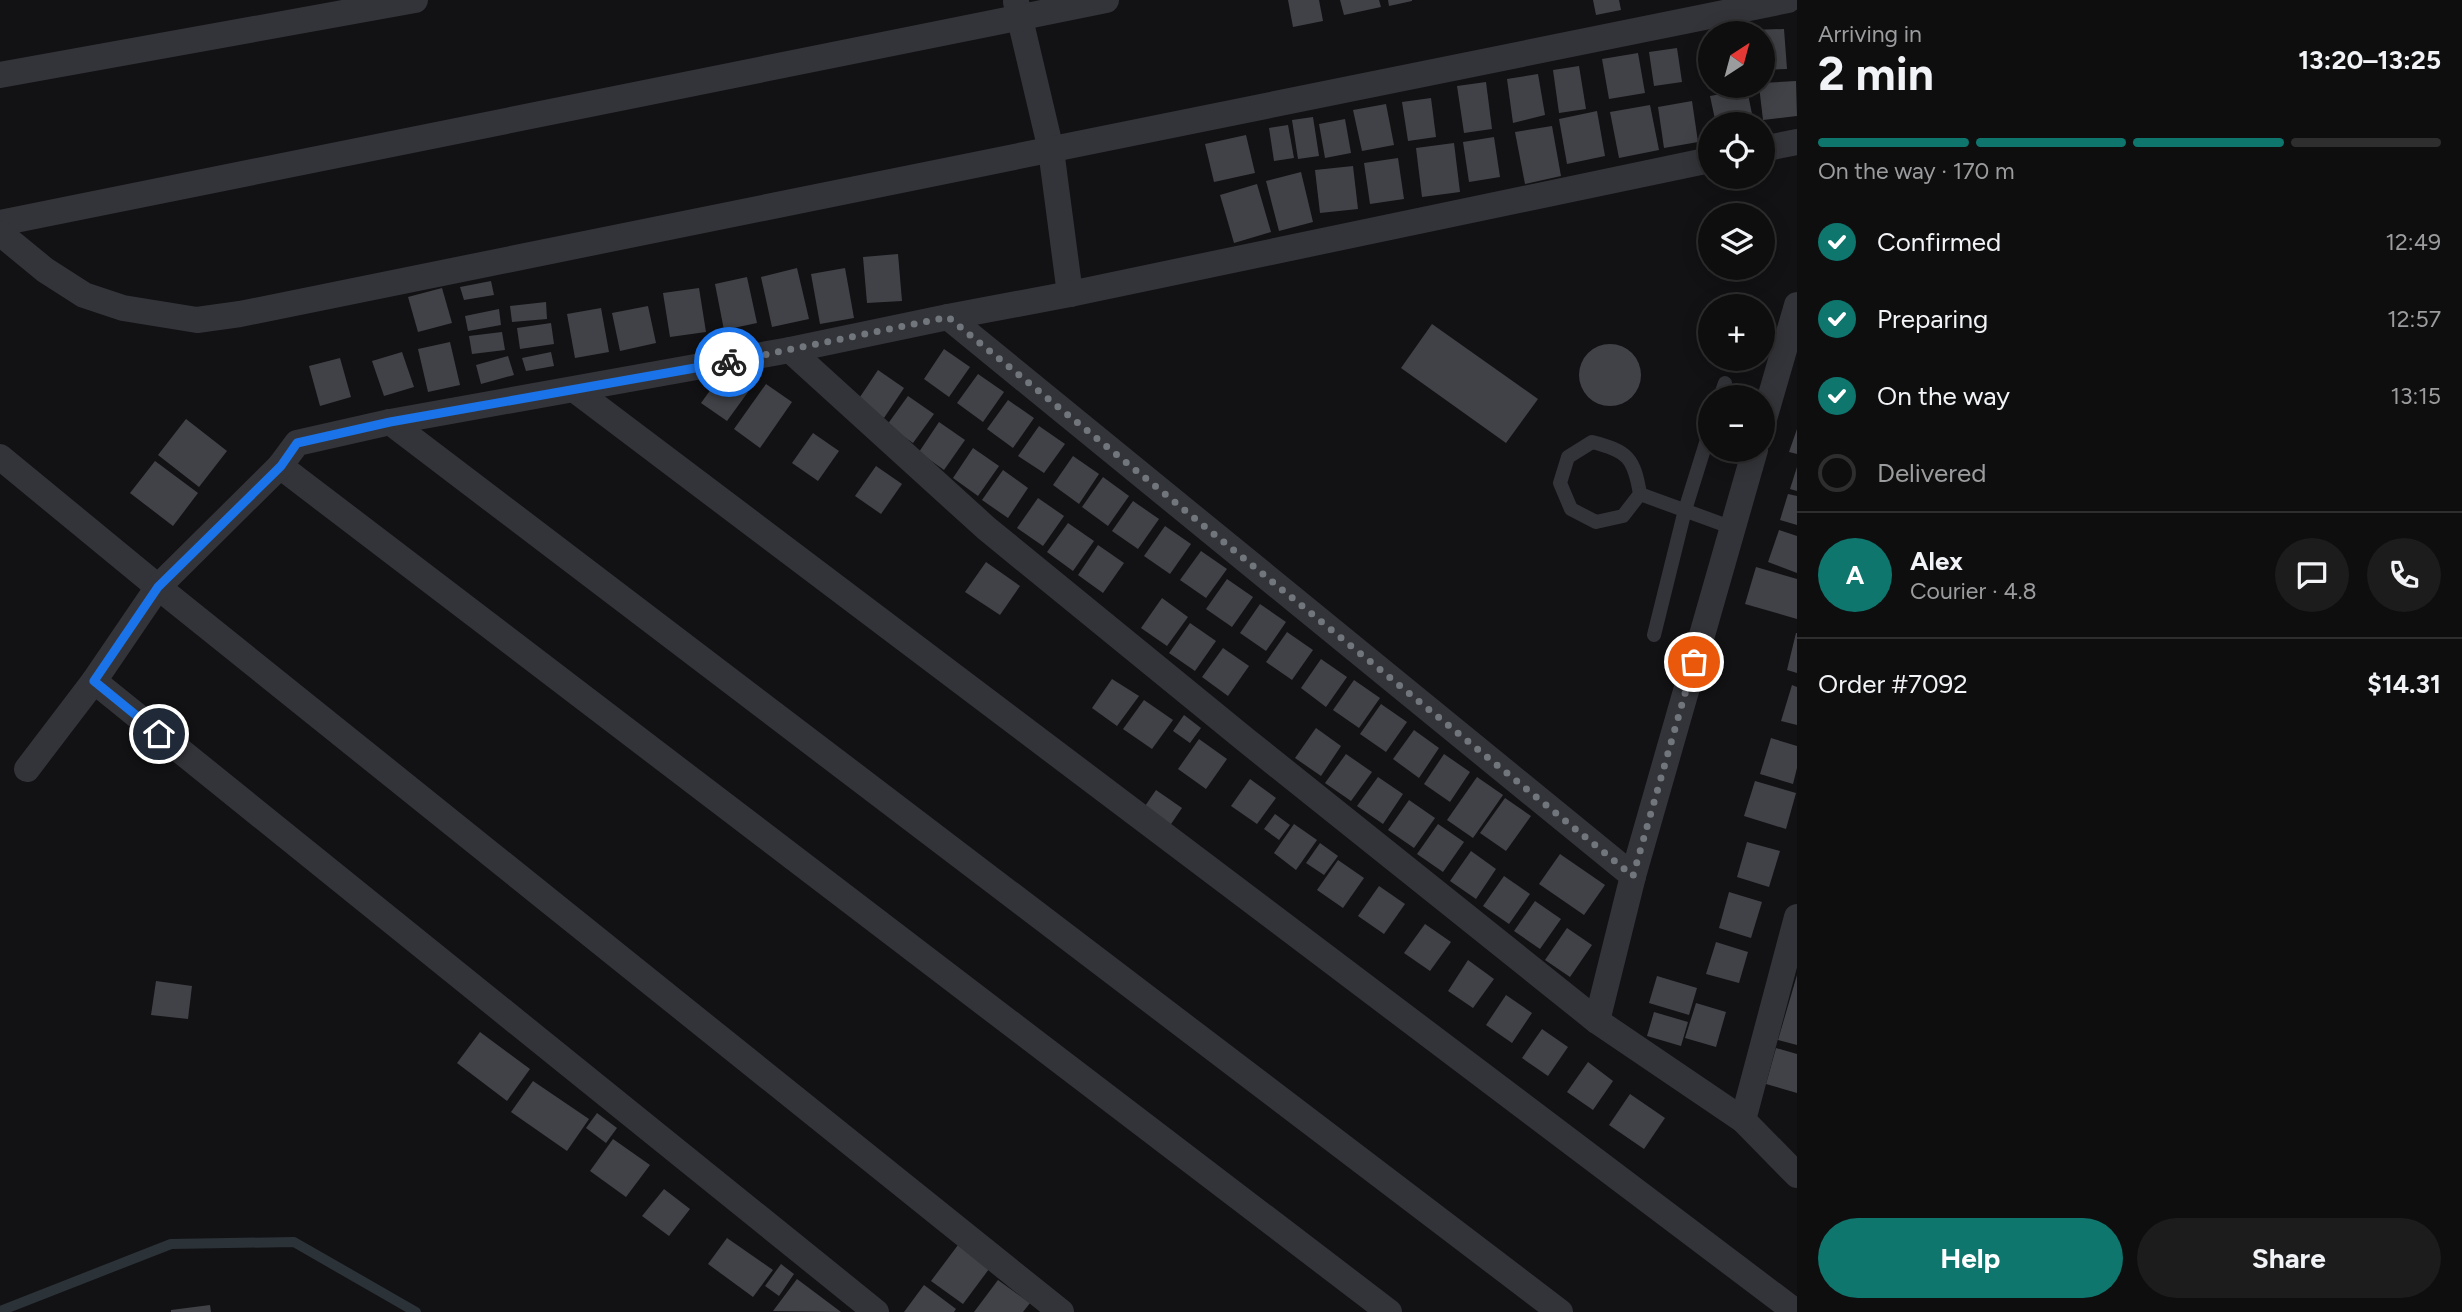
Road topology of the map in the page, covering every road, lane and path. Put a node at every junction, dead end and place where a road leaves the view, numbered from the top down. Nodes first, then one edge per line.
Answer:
1 (415, 0) edge
2 (1105, 0) edge
3 (1788, 0) edge
4 (1018, 8) edge
5 (0, 75) edge
6 (1797, 142) edge
7 (1775, 146) edge
8 (1051, 150) junction
9 (1698, 163) edge
10 (0, 223) edge
11 (0, 233) edge
12 (1070, 295) junction
13 (1797, 305) edge
14 (948, 317) junction
15 (1792, 339) edge
16 (790, 350) junction
17 (1775, 388) edge
18 (575, 390) junction
19 (390, 422) junction
20 (0, 457) edge
21 (1700, 462) edge
22 (1751, 462) edge
23 (281, 466) junction
24 (1640, 494) junction
25 (1685, 510) junction
26 (1732, 528) junction
27 (158, 587) junction
28 (1654, 635) dead end
29 (94, 681) junction
30 (27, 769) dead end
31 (1633, 876) junction
32 (1797, 917) edge
33 (1597, 1021) junction
34 (1743, 1120) junction
35 (1797, 1175) edge
36 (876, 1312) edge
37 (1061, 1312) edge
38 (1389, 1312) edge
39 (1560, 1312) edge
40 (1796, 1312) edge

1 - 5 street
2 - 4 street
3 - 8 street
4 - 8 street
4 - 10 street
6 - 7 street
8 - 11 street
8 - 12 street
9 - 12 street
12 - 14 street
13 - 15 street
14 - 16 street
14 - 31 street
15 - 17 street
16 - 18 street
16 - 33 street
18 - 19 street
18 - 40 street
19 - 23 street
19 - 39 street
20 - 27 street
21 - 25 lane
22 - 26 street
23 - 27 street
23 - 38 street
24 - 24 lane
24 - 25 lane
25 - 26 lane
25 - 28 lane
26 - 31 street
27 - 29 street
27 - 37 street
29 - 30 street
29 - 36 street
31 - 33 street
32 - 34 street
33 - 34 street
34 - 35 street

